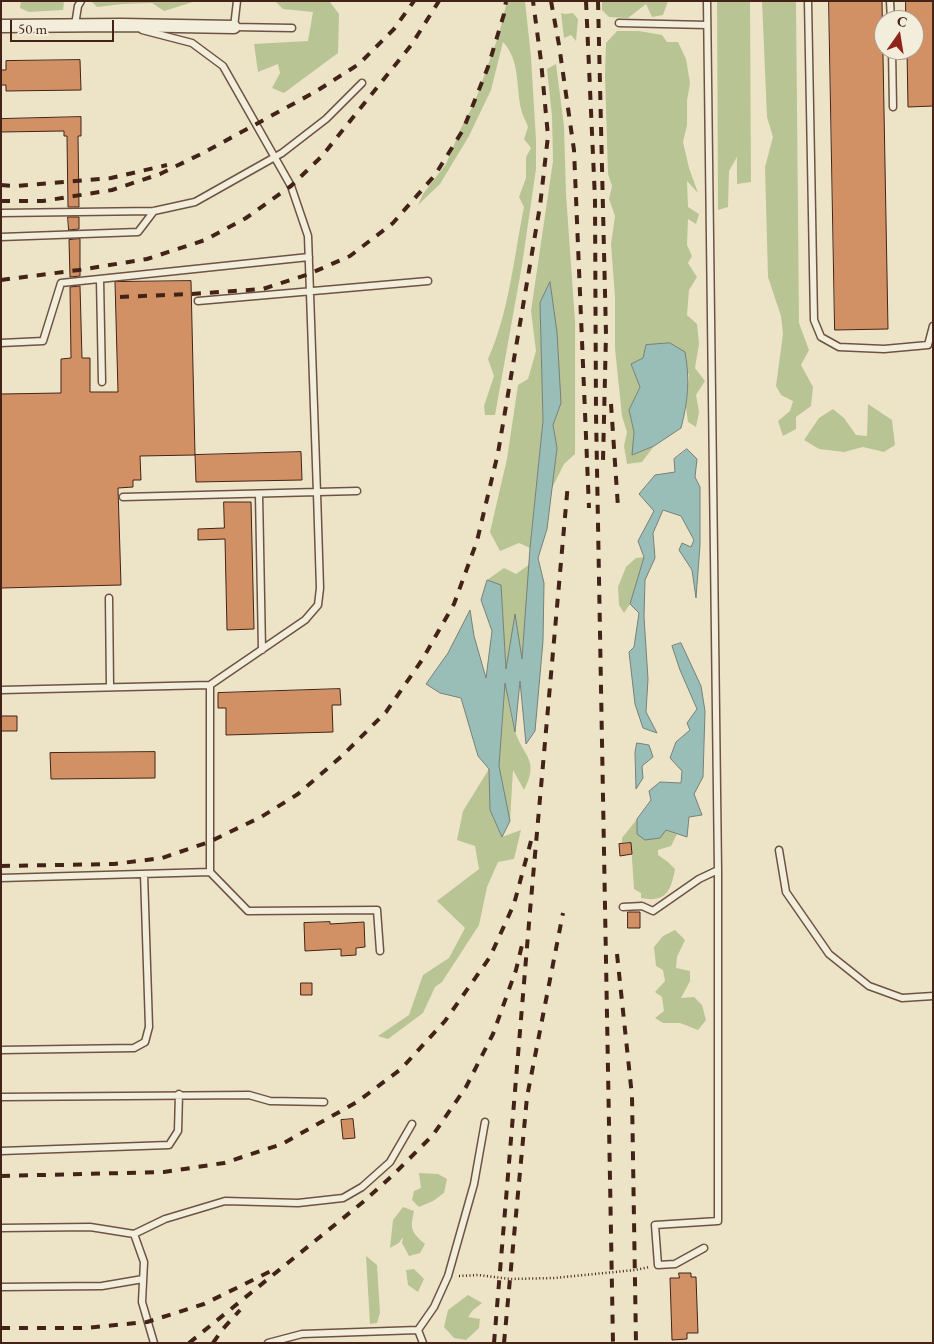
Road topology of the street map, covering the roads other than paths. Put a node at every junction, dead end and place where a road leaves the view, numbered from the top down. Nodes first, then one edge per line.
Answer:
1 (81, 1) edge
2 (237, 1) edge
3 (707, 1) edge
4 (808, 1) edge
5 (619, 22) dead end
6 (122, 24) junction
7 (75, 25) junction
8 (707, 25) junction
9 (1, 26) edge
10 (234, 27) junction
11 (292, 28) dead end
12 (892, 60) edge
13 (362, 83) dead end
14 (893, 107) dead end
15 (275, 157) junction
16 (154, 210) junction
17 (1, 213) edge
18 (1, 237) edge
19 (309, 257) junction
20 (100, 279) junction
21 (428, 281) dead end
22 (310, 291) junction
23 (198, 302) dead end
24 (933, 326) edge
25 (1, 343) edge
26 (102, 382) dead end
27 (357, 491) dead end
28 (318, 493) junction
29 (259, 494) junction
30 (123, 497) dead end
31 (108, 598) dead end
32 (262, 650) junction
33 (210, 685) junction
34 (110, 687) junction
35 (1, 690) edge
36 (779, 850) dead end
37 (718, 870) junction
38 (210, 872) junction
39 (144, 874) junction
40 (1, 878) edge
41 (622, 906) dead end
42 (380, 951) dead end
43 (933, 996) edge
44 (1, 1050) edge
45 (179, 1094) junction
46 (1, 1097) edge
47 (324, 1102) dead end
48 (485, 1122) dead end
49 (412, 1124) dead end
50 (1, 1151) edge
51 (1, 1228) edge
52 (134, 1234) junction
53 (704, 1248) dead end
54 (143, 1279) junction
55 (1, 1287) edge
56 (418, 1330) junction
57 (151, 1342) edge
58 (268, 1343) edge
59 (423, 1343) edge

1 - 7 lane
2 - 10 lane
3 - 8 lane
4 - 24 lane
5 - 8 lane
6 - 7 street
6 - 10 street
6 - 15 lane
7 - 9 street
8 - 37 lane
10 - 11 lane
12 - 14 lane
13 - 15 lane
15 - 16 lane
15 - 19 lane
16 - 17 lane
16 - 18 lane
19 - 20 lane
19 - 22 lane
20 - 25 lane
20 - 26 lane
21 - 22 lane
22 - 23 lane
22 - 28 lane
27 - 28 lane
28 - 29 lane
28 - 32 lane
29 - 30 lane
29 - 32 lane
31 - 34 lane
32 - 33 lane
33 - 34 lane
33 - 38 lane
34 - 35 lane
36 - 43 lane
37 - 41 lane
37 - 53 lane
38 - 39 lane
38 - 42 lane
39 - 40 lane
39 - 44 lane
45 - 46 lane
45 - 47 lane
45 - 50 lane
48 - 56 lane
49 - 52 lane
51 - 52 lane
52 - 54 lane
54 - 55 lane
54 - 57 lane
56 - 58 lane
56 - 59 lane

